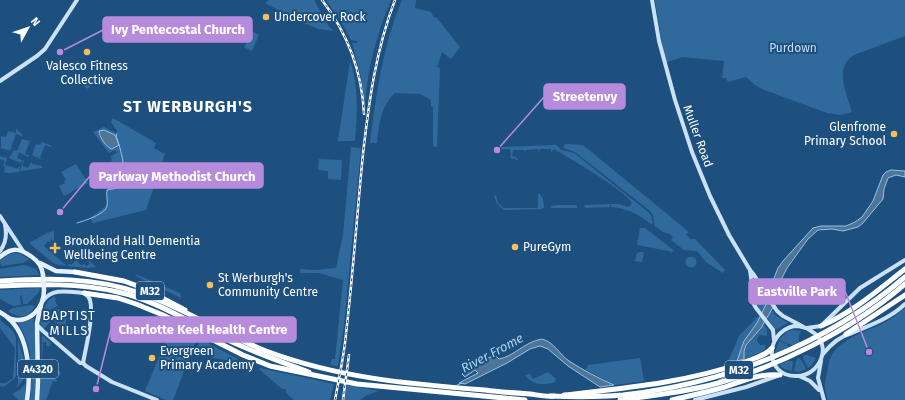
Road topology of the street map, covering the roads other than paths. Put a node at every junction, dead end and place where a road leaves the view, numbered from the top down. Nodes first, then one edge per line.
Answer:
1 (77, 0) edge
2 (652, 0) edge
3 (0, 81) edge
4 (0, 216) edge
5 (6, 225) junction
6 (0, 251) edge
7 (23, 251) junction
8 (0, 256) edge
9 (36, 259) junction
10 (905, 260) edge
11 (750, 270) junction
12 (905, 270) edge
13 (75, 272) joint
14 (905, 277) edge
15 (0, 281) edge
16 (905, 284) edge
17 (0, 286) edge
18 (84, 293) junction
19 (905, 295) edge
20 (42, 303) junction
21 (905, 304) edge
22 (0, 312) edge
23 (8, 318) junction
24 (36, 323) junction
25 (802, 326) junction
26 (822, 326) junction
27 (217, 328) junction
28 (807, 328) junction
29 (846, 334) junction
30 (774, 341) junction
31 (772, 348) junction
32 (822, 356) junction
33 (82, 363) junction
34 (780, 375) junction
35 (787, 375) junction
36 (797, 376) junction
37 (325, 377) junction
38 (822, 394) junction
39 (550, 396) junction
40 (27, 400) edge
41 (37, 400) edge
42 (157, 400) edge
43 (525, 400) edge
44 (620, 400) edge
45 (672, 400) edge
46 (695, 400) edge
47 (824, 400) edge

1 - 3 main road
2 - 11 main road, Muller Road
4 - 5 main road
5 - 6 main road
5 - 7 main road
7 - 8 main road
7 - 9 main road
9 - 13 main road
9 - 20 main road, A4320, bridge
10 - 26 main road
11 - 25 main road, Muller Road
11 - 30 main road, Muller Road
12 - 26 highway
13 - 27 highway, M32
14 - 39 highway, M32, bridge
15 - 27 highway, M32
16 - 44 highway, M32, bridge
17 - 37 highway, M32
18 - 20 main road
18 - 33 main road
18 - 37 highway, M32
19 - 29 highway
20 - 23 main road
20 - 24 main road, A4320
21 - 29 main road
22 - 23 main road, A4320
23 - 40 main road, A4320
24 - 33 main road
24 - 41 main road, A4320
25 - 28 main road
25 - 30 main road
26 - 28 main road
27 - 39 highway, M32
28 - 32 main road
29 - 32 main road
30 - 31 main road
31 - 35 main road
31 - 39 highway, M32, bridge
32 - 36 main road
32 - 38 main road
33 - 42 main road
34 - 35 main road
34 - 45 highway, M32
34 - 46 main road
35 - 36 main road
36 - 38 main road
37 - 43 highway, M32
38 - 47 main road

